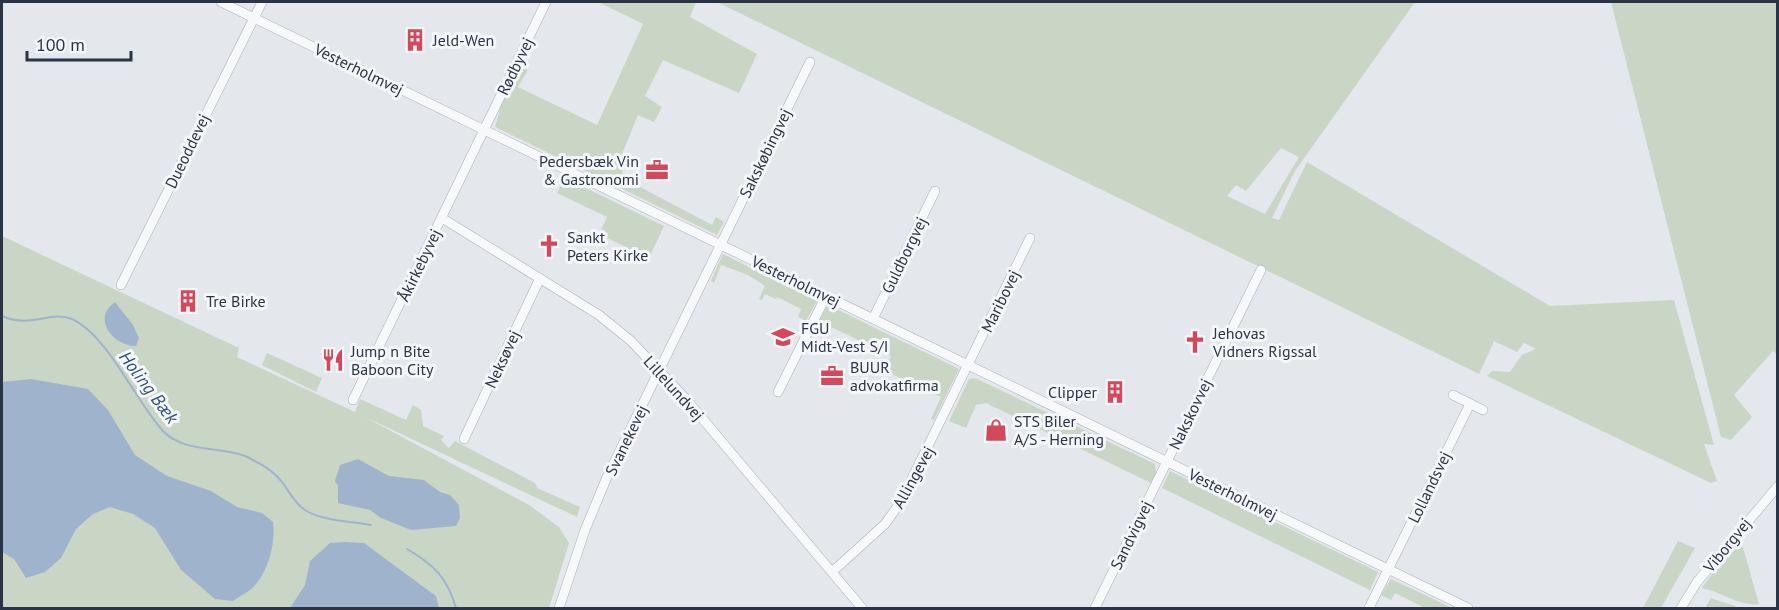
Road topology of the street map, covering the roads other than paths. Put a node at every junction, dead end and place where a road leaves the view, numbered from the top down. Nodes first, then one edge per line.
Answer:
1 (221, 2) edge
2 (262, 2) edge
3 (546, 2) edge
4 (254, 18) junction
5 (810, 62) dead end
6 (484, 130) junction
7 (935, 190) dead end
8 (442, 218) junction
9 (1030, 238) dead end
10 (721, 244) junction
11 (1261, 270) dead end
12 (540, 278) junction
13 (121, 285) dead end
14 (826, 296) junction
15 (873, 319) junction
16 (969, 365) junction
17 (660, 370) junction
18 (778, 392) dead end
19 (1453, 395) dead end
20 (353, 400) dead end
21 (1470, 404) junction
22 (1483, 410) dead end
23 (465, 439) dead end
24 (1167, 462) junction
25 (1778, 486) edge
26 (1388, 570) junction
27 (832, 572) junction
28 (559, 609) edge
29 (862, 609) edge
30 (1095, 609) edge
31 (1369, 609) edge
32 (1468, 609) edge
33 (1681, 609) edge

1 - 4 street, Vesterholmvej
2 - 4 street, Dueoddevej
3 - 6 street, Rødbyvej
4 - 6 street, Vesterholmvej
4 - 13 street, Dueoddevej
5 - 10 street, Sakskøbingvej
6 - 8 street, Åkirkebyvej
6 - 10 street, Vesterholmvej
7 - 15 street, Guldborgvej
8 - 12 street, Lillelundvej
8 - 20 street, Åkirkebyvej
9 - 16 street, Maribovej
10 - 14 street, Vesterholmvej
10 - 17 street, Svanekevej
11 - 24 street, Nakskovvej
12 - 17 street, Lillelundvej
12 - 23 street, Neksøvej
14 - 15 street, Vesterholmvej
14 - 18 street
15 - 16 street, Vesterholmvej
16 - 24 street, Vesterholmvej
16 - 27 street, Allingevej
17 - 27 street, Lillelundvej
17 - 28 street, Svanekevej
19 - 21 street
21 - 22 street
21 - 26 street, Lollandsvej
24 - 26 street, Vesterholmvej
24 - 30 street, Sandvigvej
25 - 33 street, Viborgvej
26 - 31 street, Lollandsvej
26 - 32 street, Vesterholmvej
27 - 29 street, Lillelundvej

